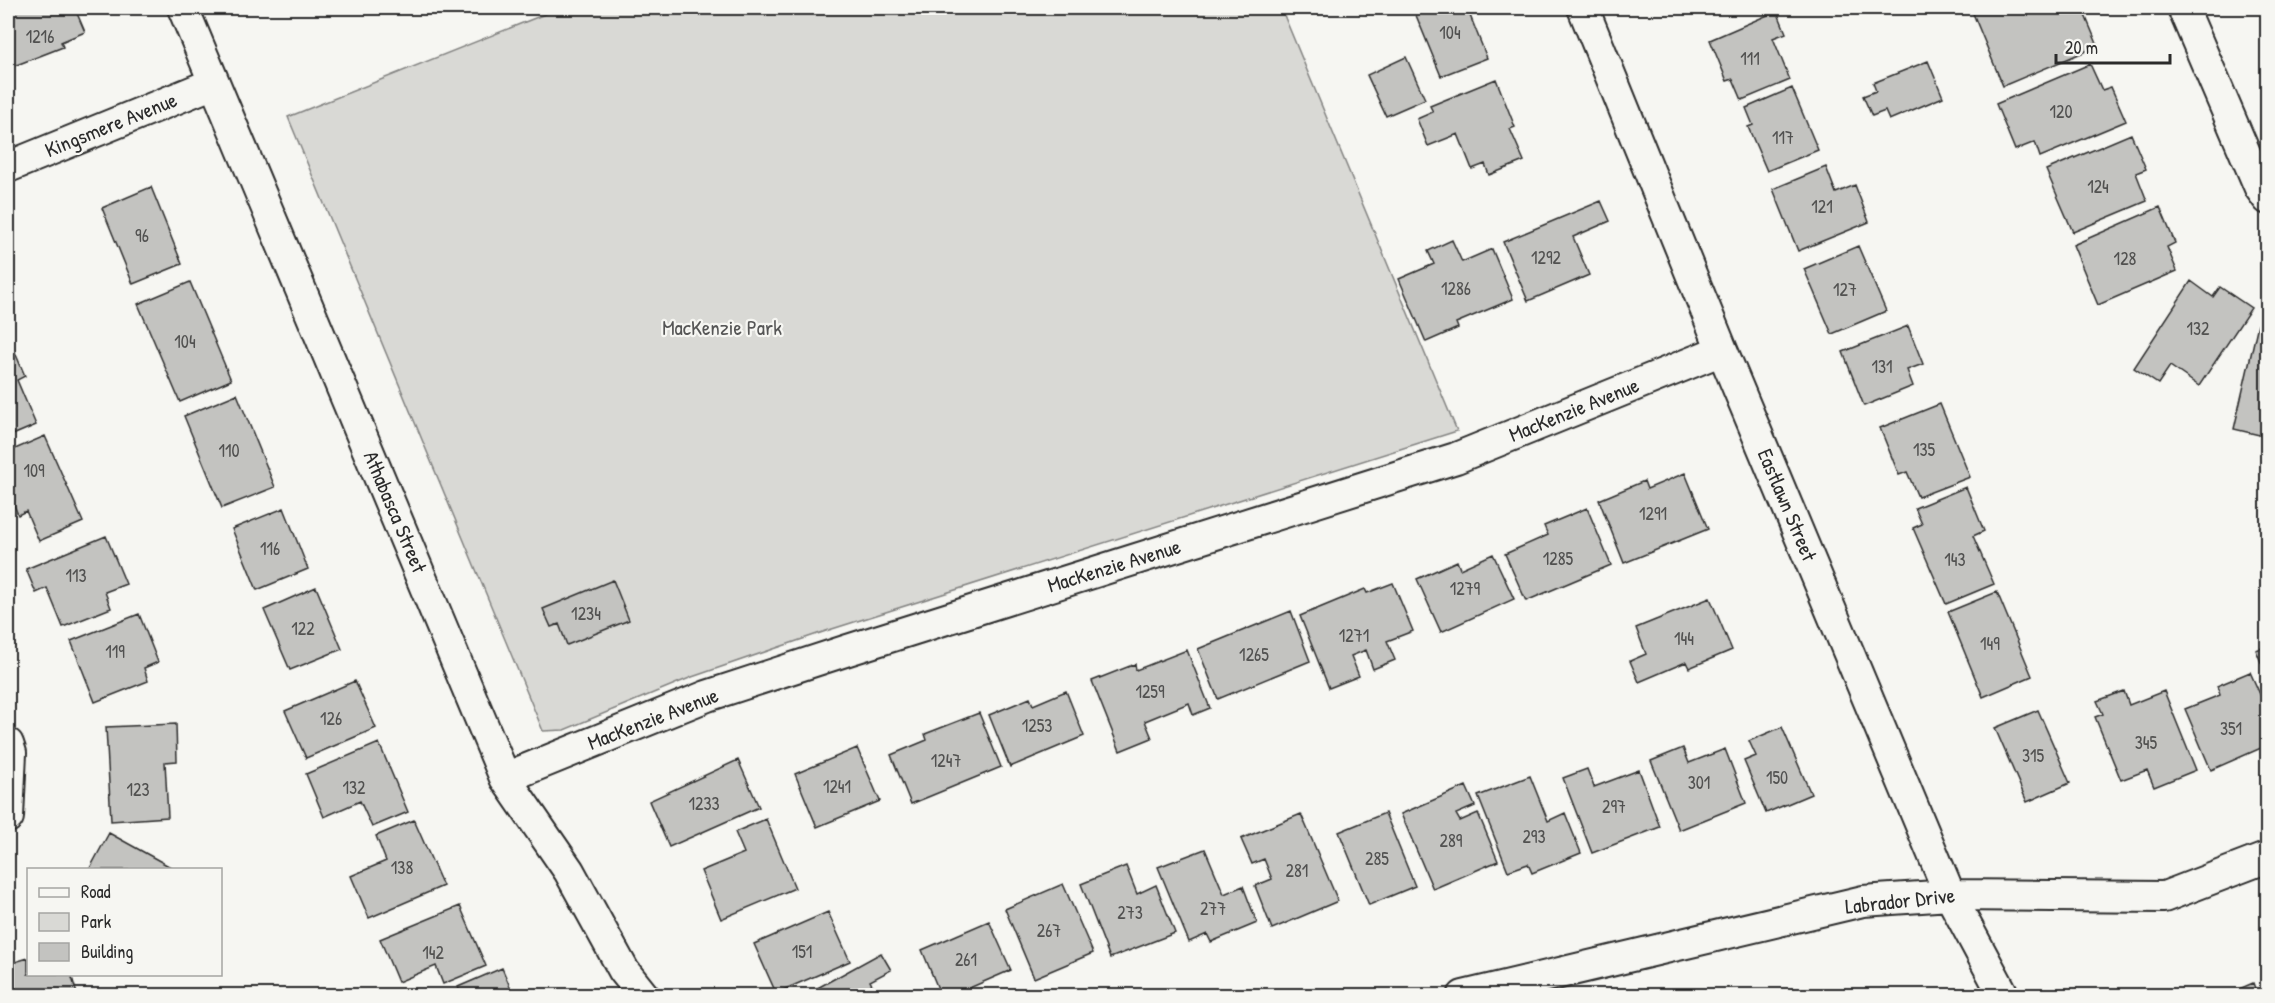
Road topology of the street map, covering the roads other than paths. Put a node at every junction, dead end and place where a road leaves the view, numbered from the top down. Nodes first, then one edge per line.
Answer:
1 (183, 8) edge
2 (1583, 8) edge
3 (2183, 8) edge
4 (214, 82) junction
5 (8, 167) edge
6 (2268, 199) edge
7 (1722, 350) junction
8 (8, 744) edge
9 (505, 778) junction
10 (8, 817) edge
11 (2268, 857) edge
12 (1950, 895) junction
13 (645, 996) edge
14 (1463, 996) edge
15 (2004, 996) edge

1 - 4 street, Athabasca Street
2 - 7 street, Eastlawn Street
3 - 6 street
4 - 5 street, Kingsmere Avenue
4 - 9 street, Athabasca Street
7 - 9 street, MacKenzie Avenue
7 - 12 street, Eastlawn Street
8 - 10 street
9 - 13 street, Athabasca Street
11 - 12 street, Labrador Drive
12 - 14 street, Labrador Drive
12 - 15 street, Eastlawn Street

